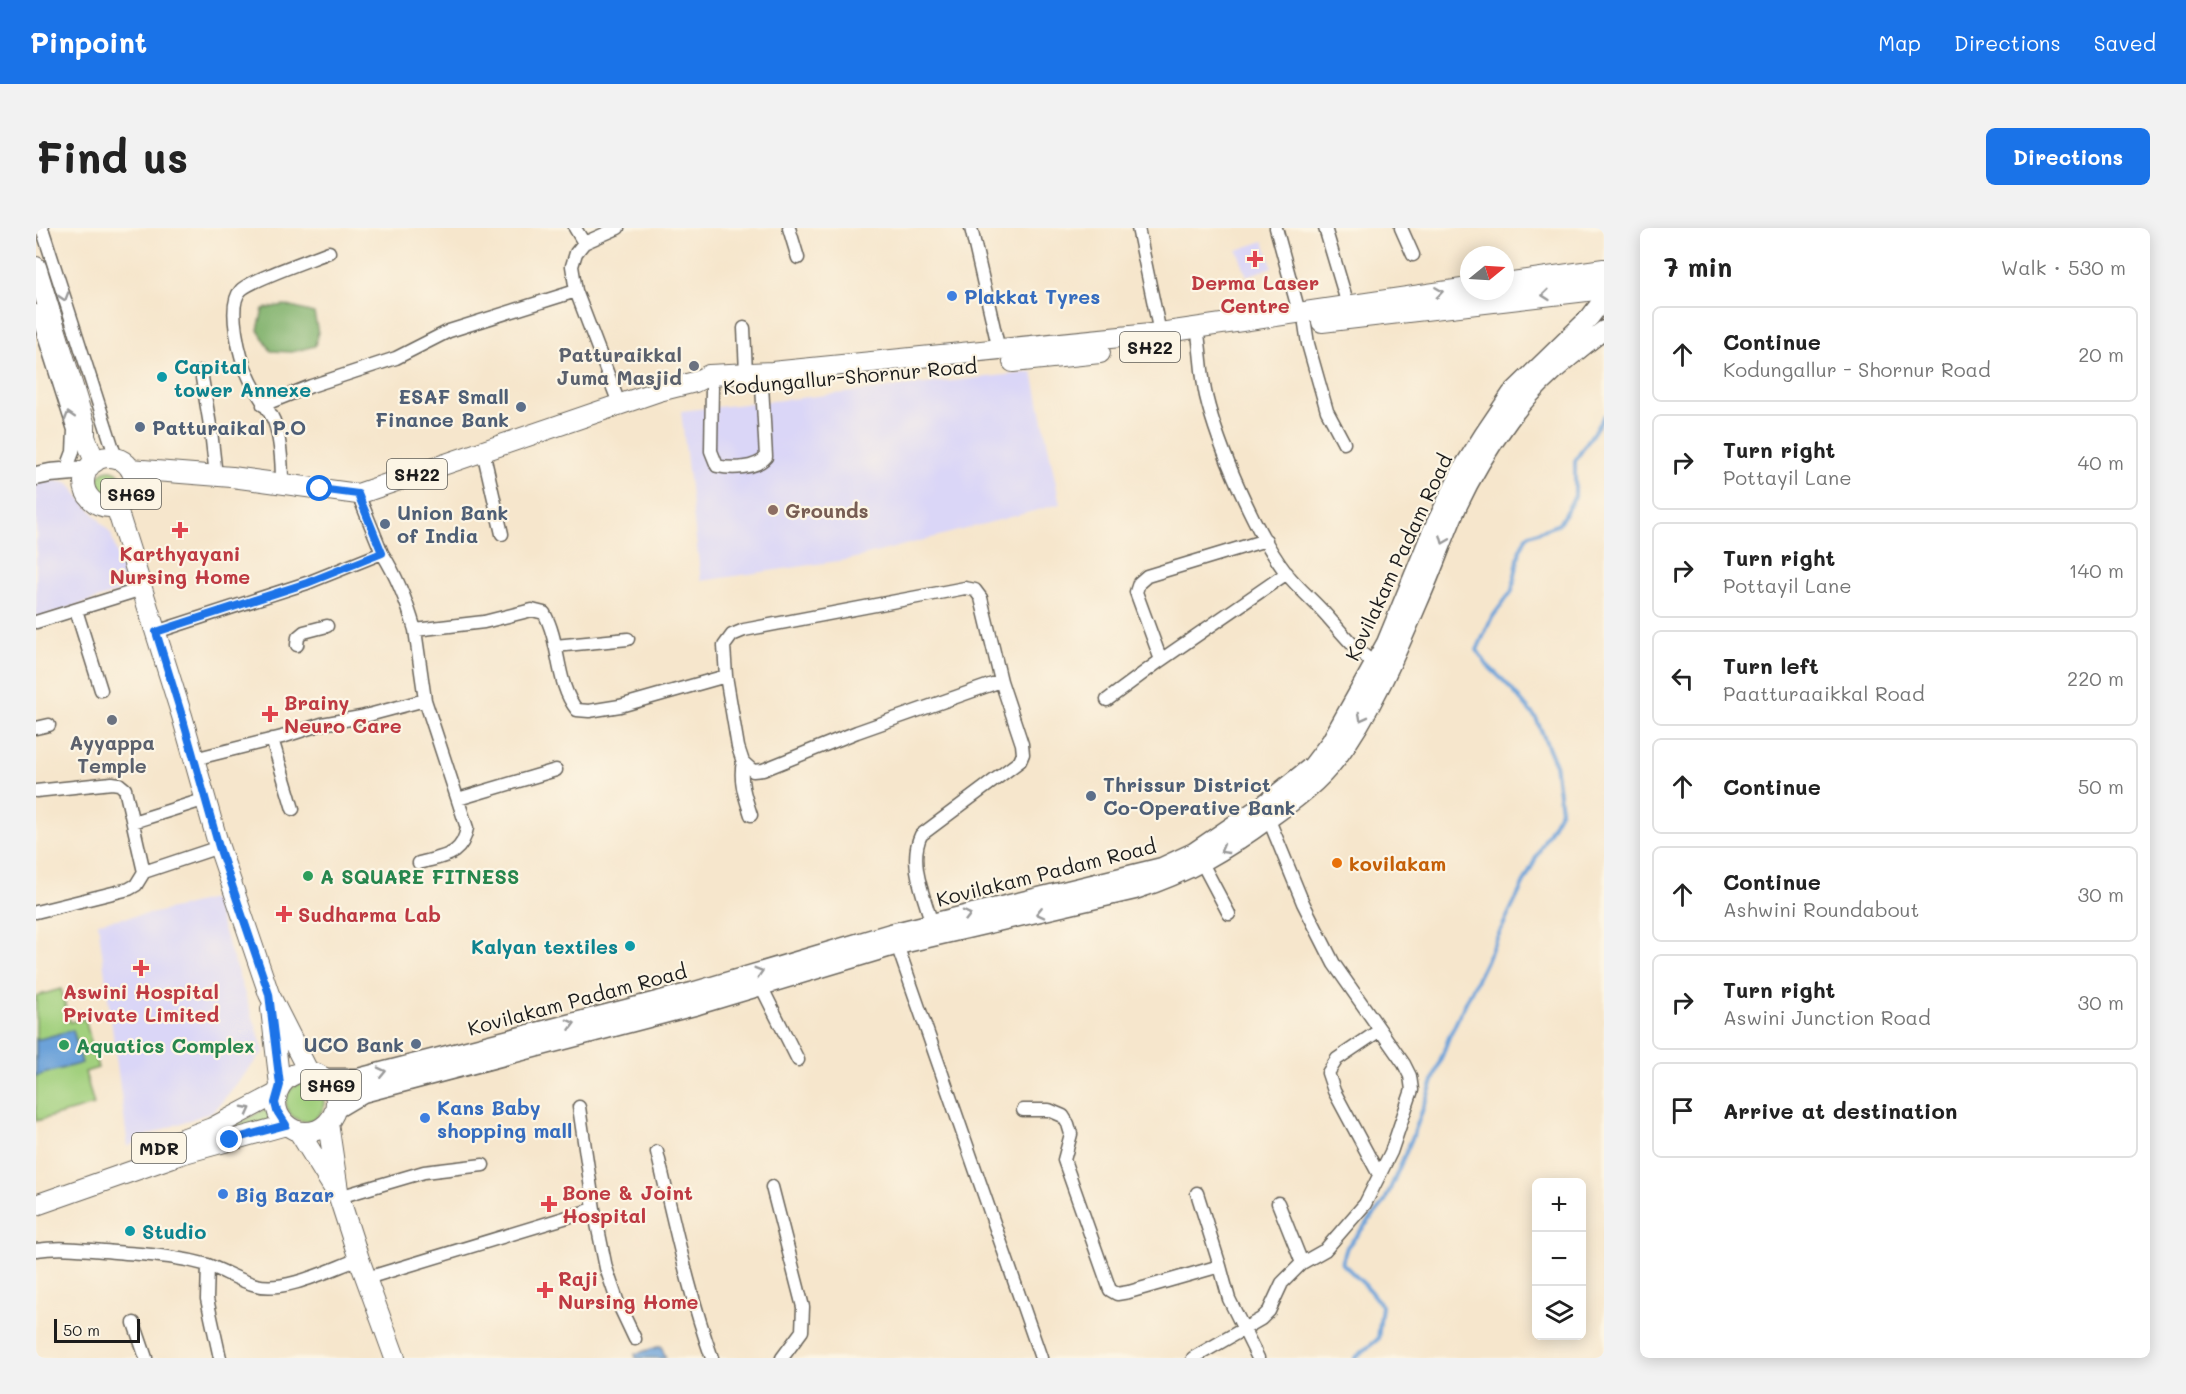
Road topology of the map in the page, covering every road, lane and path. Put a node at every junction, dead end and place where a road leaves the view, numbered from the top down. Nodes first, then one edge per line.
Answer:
1 (42, 228) edge
2 (575, 228) edge
3 (618, 228) edge
4 (789, 228) edge
5 (971, 228) edge
6 (1138, 228) edge
7 (1276, 228) edge
8 (1325, 228) edge
9 (1401, 228) edge
10 (41, 243) edge
11 (585, 243) junction
12 (329, 252) dead end
13 (1413, 255) dead end
14 (798, 258) dead end
15 (36, 267) edge
16 (1604, 281) edge
17 (1514, 283) edge
18 (1460, 289) edge
19 (576, 291) junction
20 (1348, 305) junction
21 (36, 311) edge
22 (1302, 318) junction
23 (744, 328) dead end
24 (1604, 330) edge
25 (1161, 333) junction
26 (1198, 334) junction
27 (999, 350) junction
28 (201, 372) dead end
29 (754, 379) junction
30 (703, 385) junction
31 (263, 405) junction
32 (620, 406) junction
33 (1344, 443) dead end
34 (483, 451) junction
35 (107, 463) junction
36 (65, 473) junction
37 (36, 476) edge
38 (216, 476) junction
39 (282, 484) junction
40 (358, 494) junction
41 (116, 506) junction
42 (502, 534) dead end
43 (1266, 540) junction
44 (382, 553) junction
45 (1287, 573) junction
46 (142, 589) junction
47 (76, 610) junction
48 (36, 622) edge
49 (327, 626) dead end
50 (415, 630) junction
51 (156, 632) junction
52 (628, 639) dead end
53 (297, 645) dead end
54 (555, 646) junction
55 (1161, 660) junction
56 (1381, 667) junction
57 (726, 676) junction
58 (1001, 681) junction
59 (101, 690) dead end
60 (425, 700) junction
61 (1107, 700) dead end
62 (49, 725) dead end
63 (36, 728) edge
64 (272, 739) junction
65 (194, 759) junction
66 (743, 762) junction
67 (556, 770) dead end
68 (36, 790) edge
69 (206, 799) junction
70 (458, 799) junction
71 (293, 809) dead end
72 (1266, 812) junction
73 (751, 815) dead end
74 (133, 822) junction
75 (219, 847) junction
76 (418, 863) dead end
77 (1202, 863) junction
78 (144, 872) junction
79 (36, 912) edge
80 (1229, 914) dead end
81 (932, 924) junction
82 (894, 939) junction
83 (761, 986) junction
84 (269, 994) junction
85 (1380, 1030) junction
86 (798, 1060) dead end
87 (316, 1075) junction
88 (278, 1090) junction
89 (579, 1107) dead end
90 (1023, 1110) dead end
91 (332, 1116) junction
92 (292, 1129) junction
93 (174, 1152) junction
94 (657, 1152) dead end
95 (483, 1165) dead end
96 (1379, 1175) junction
97 (772, 1187) dead end
98 (1197, 1193) dead end
99 (44, 1195) edge
100 (339, 1197) junction
101 (1278, 1203) dead end
102 (594, 1209) junction
103 (36, 1250) edge
104 (359, 1259) junction
105 (1302, 1263) junction
106 (208, 1265) junction
107 (1220, 1266) junction
108 (367, 1278) junction
109 (134, 1323) dead end
110 (1243, 1329) junction
111 (634, 1339) dead end
112 (146, 1358) edge
113 (220, 1358) edge
114 (395, 1358) edge
115 (712, 1358) edge
116 (782, 1358) edge
117 (1041, 1358) edge
118 (1193, 1358) edge
119 (1258, 1358) edge

1 - 10 street
2 - 11 street
3 - 11 street
4 - 14 street
5 - 27 street
6 - 25 street
7 - 22 street
8 - 20 street
9 - 13 street
10 -> 35 street
11 - 19 street
12 - 31 street
15 - 35 main road, SH69
16 - 17 main road
16 -> 22 main road, Kodungallur-Shornur Road / SH22
16 - 56 main road, Kovilakam Padam Road
20 -> 18 main road, Kodungallur-Shornur Road / SH22
19 - 31 street
19 - 32 street
20 - 22 main road, Kodungallur-Shornur Road / SH22
36 -> 21 street
22 - 26 main road, Kodungallur-Shornur Road / SH22
22 - 33 street
23 - 29 street
24 -> 56 main road, Kovilakam Padam Road
25 - 26 main road, Kodungallur-Shornur Road / SH22
25 - 27 main road, Kodungallur-Shornur Road / SH22
26 - 29 main road, Kodungallur-Shornur Road / SH22
26 - 43 street
27 - 29 main road, Kodungallur-Shornur Road / SH22
28 - 38 street
29 - 30 main road, Kodungallur-Shornur Road / SH22
29 - 30 street
30 - 32 main road, SH22
31 - 39 street
32 - 34 main road, SH22
34 - 40 main road, SH22
34 - 42 street
35 - 36 main road
35 - 38 main road, SH22
35 - 41 main road, SH69
35 - 41 main road, SH69
36 - 37 main road
38 - 39 main road, SH22
39 - 40 main road, SH22
40 - 44 street
41 - 46 main road, SH69
43 - 45 street
43 - 55 street
44 - 50 street
44 - 51 street
45 - 55 street
45 - 56 street
46 - 47 street
46 - 51 main road, SH69
47 - 48 street
47 - 59 street
49 - 53 street
50 - 54 street
50 - 60 street
51 - 65 main road, SH69
52 - 54 street
54 - 57 street
55 - 61 street
56 - 72 main road, Kovilakam Padam Road
57 - 58 street
57 - 66 street
58 - 66 street
58 - 81 street
60 - 64 street
60 - 70 street
62 - 63 street
64 - 65 street
64 - 71 street
65 - 69 main road, SH69
66 - 73 street
67 - 70 street
68 - 74 street
69 - 74 street
69 - 75 main road, SH69
70 - 76 street
72 -> 77 main road, Kovilakam Padam Road
81 -> 72 main road, Kovilakam Padam Road
72 - 85 street
74 - 78 street
75 - 78 street
75 - 84 main road, SH69
77 - 80 street
77 -> 82 main road, Kovilakam Padam Road
78 - 79 street
81 - 82 main road, Kovilakam Padam Road
82 - 83 main road, Kovilakam Padam Road
87 -> 82 main road, Kovilakam Padam Road
82 - 117 street
83 - 86 street
83 - 91 main road, Kovilakam Padam Road
84 - 87 main road, SH69
84 - 88 main road, SH69
85 - 96 street
85 - 96 street
87 - 88 main road, SH69
87 - 91 main road, SH69
88 - 92 main road, SH69
93 -> 88 main road, MDR
89 - 102 street
90 - 107 street
91 - 92 main road, SH69
91 - 100 main road, SH69
92 - 93 main road, MDR
92 - 100 main road, SH69
93 - 99 main road, MDR
94 - 115 street
95 - 100 street
96 - 105 street
97 - 116 street
98 - 107 street
100 - 104 main road, SH69
101 - 105 street
102 - 108 street
102 - 111 street
103 - 106 street
104 - 106 street
104 - 108 main road, SH69
105 - 110 street
106 - 113 street
107 - 110 street
108 - 114 main road, SH69
109 - 112 street
110 - 118 street
110 - 119 street

